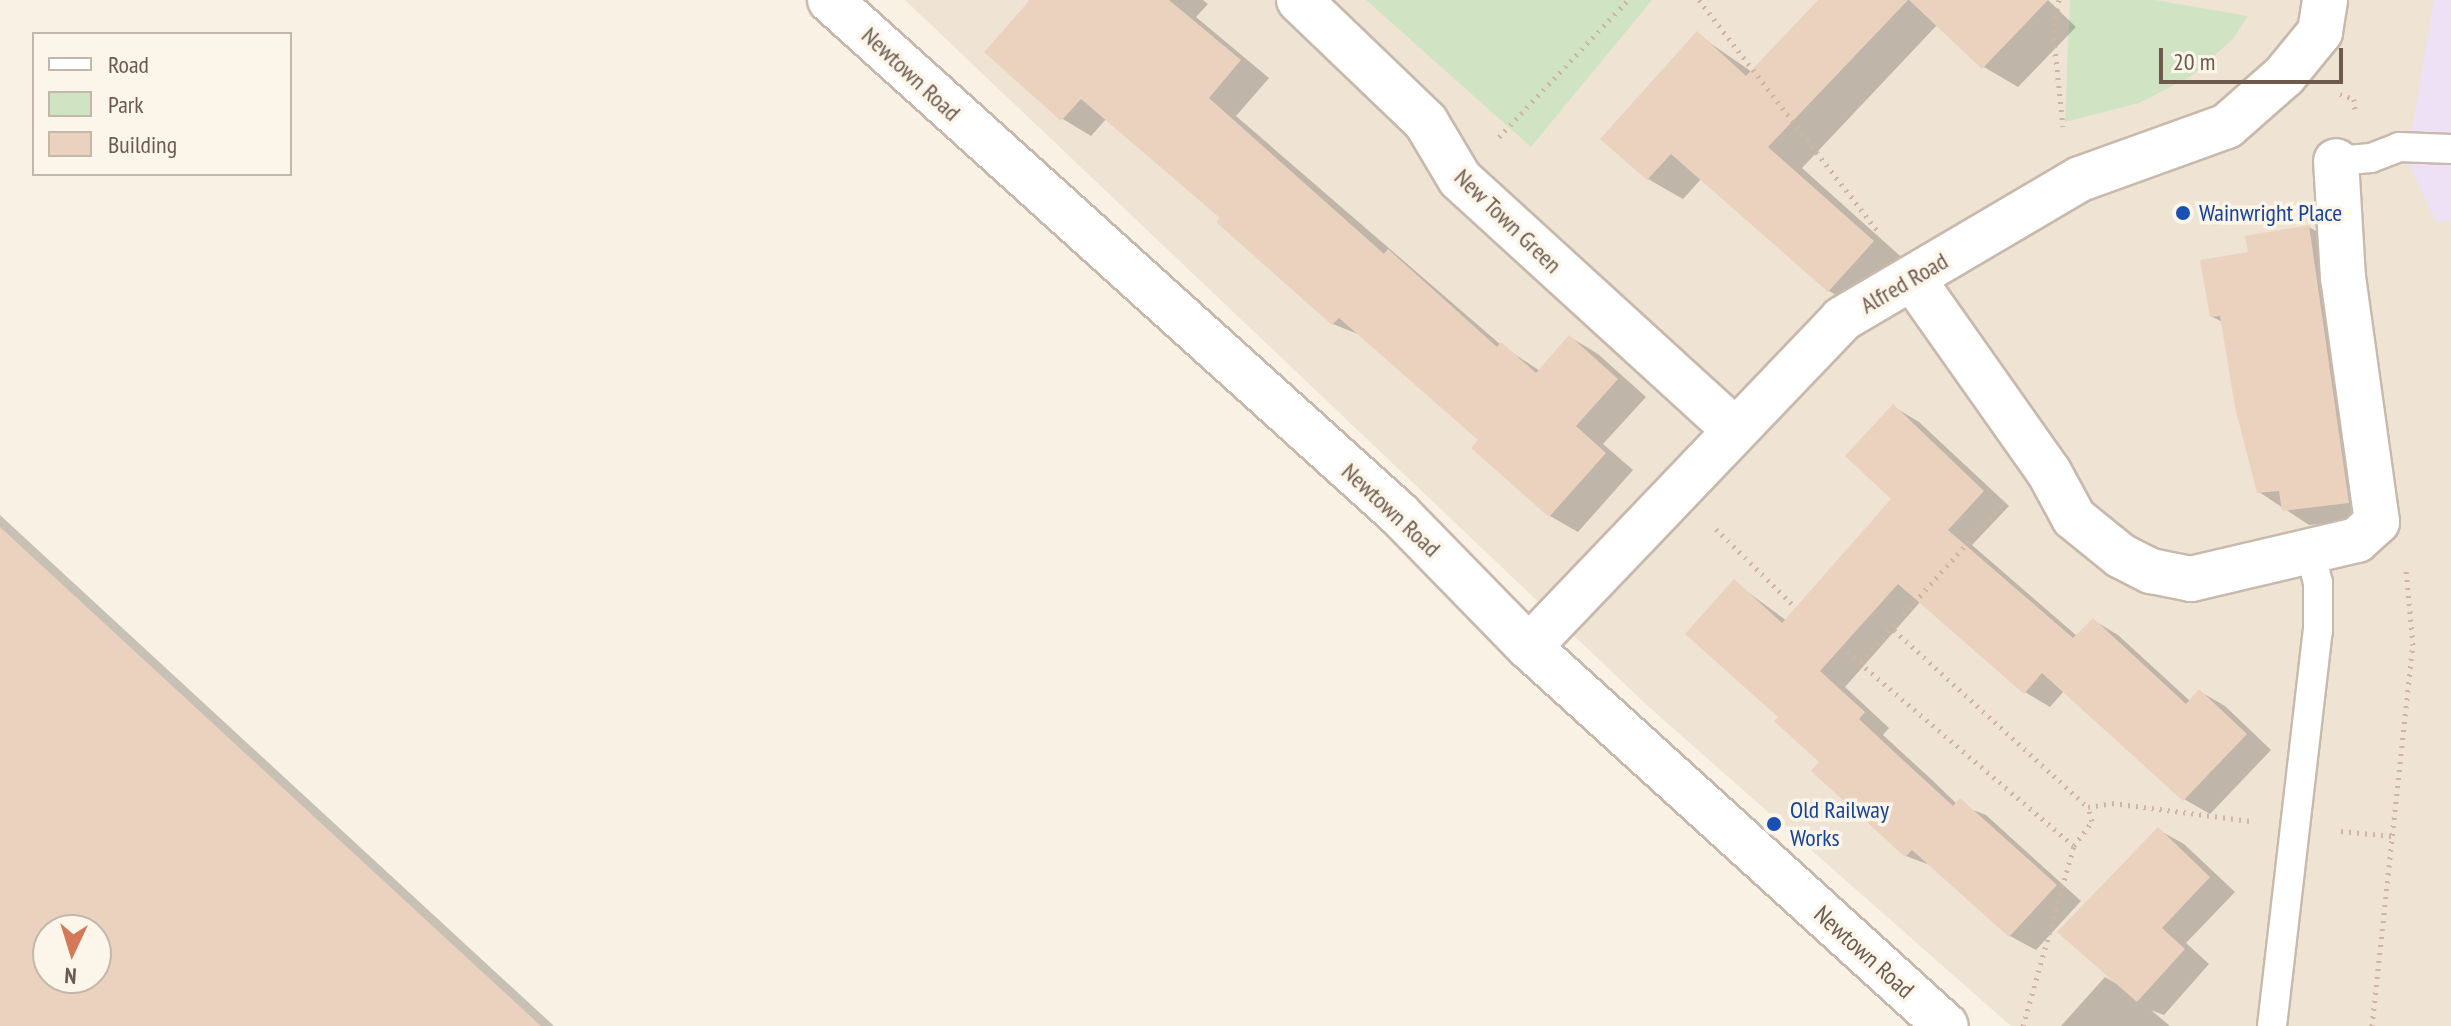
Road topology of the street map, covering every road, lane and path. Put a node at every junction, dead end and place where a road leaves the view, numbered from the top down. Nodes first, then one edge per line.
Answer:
1 (830, 0) edge
2 (1299, 0) edge
3 (1628, 0) edge
4 (1699, 0) edge
5 (2059, 0) edge
6 (2325, 0) edge
7 (2451, 149) edge
8 (2336, 161) joint
9 (1460, 179) junction
10 (2080, 179) junction
11 (1912, 278) junction
12 (1733, 428) junction
13 (2049, 472) junction
14 (1676, 489) junction
15 (2377, 522) junction
16 (2310, 550) junction
17 (1795, 607) dead end
18 (1894, 630) junction
19 (1529, 647) junction
20 (1841, 647) dead end
21 (1861, 662) junction
22 (2088, 807) junction
23 (2292, 826) junction
24 (2074, 846) junction
25 (1946, 1026) edge
26 (2023, 1026) edge
27 (2272, 1026) edge
28 (2372, 1026) edge

1 - 19 street, Newtown Road
2 - 9 street, New Town Green
3 - 9 path
4 - 11 path
5 - 10 path
6 - 10 street, Alfred Road
7 - 8 lane
8 - 15 street
9 - 12 street, New Town Green
10 - 11 street, Alfred Road
11 - 12 street, Alfred Road
11 - 13 street
12 - 14 street, Alfred Road
13 - 16 street
13 - 18 path
14 - 17 path
14 - 19 street, Alfred Road
15 - 16 street
15 - 28 path
16 - 23 lane
18 - 21 path
18 - 22 path
19 - 25 street, Newtown Road
20 - 21 path
21 - 24 path
22 - 23 path
22 - 24 path
23 - 27 lane
24 - 26 path

